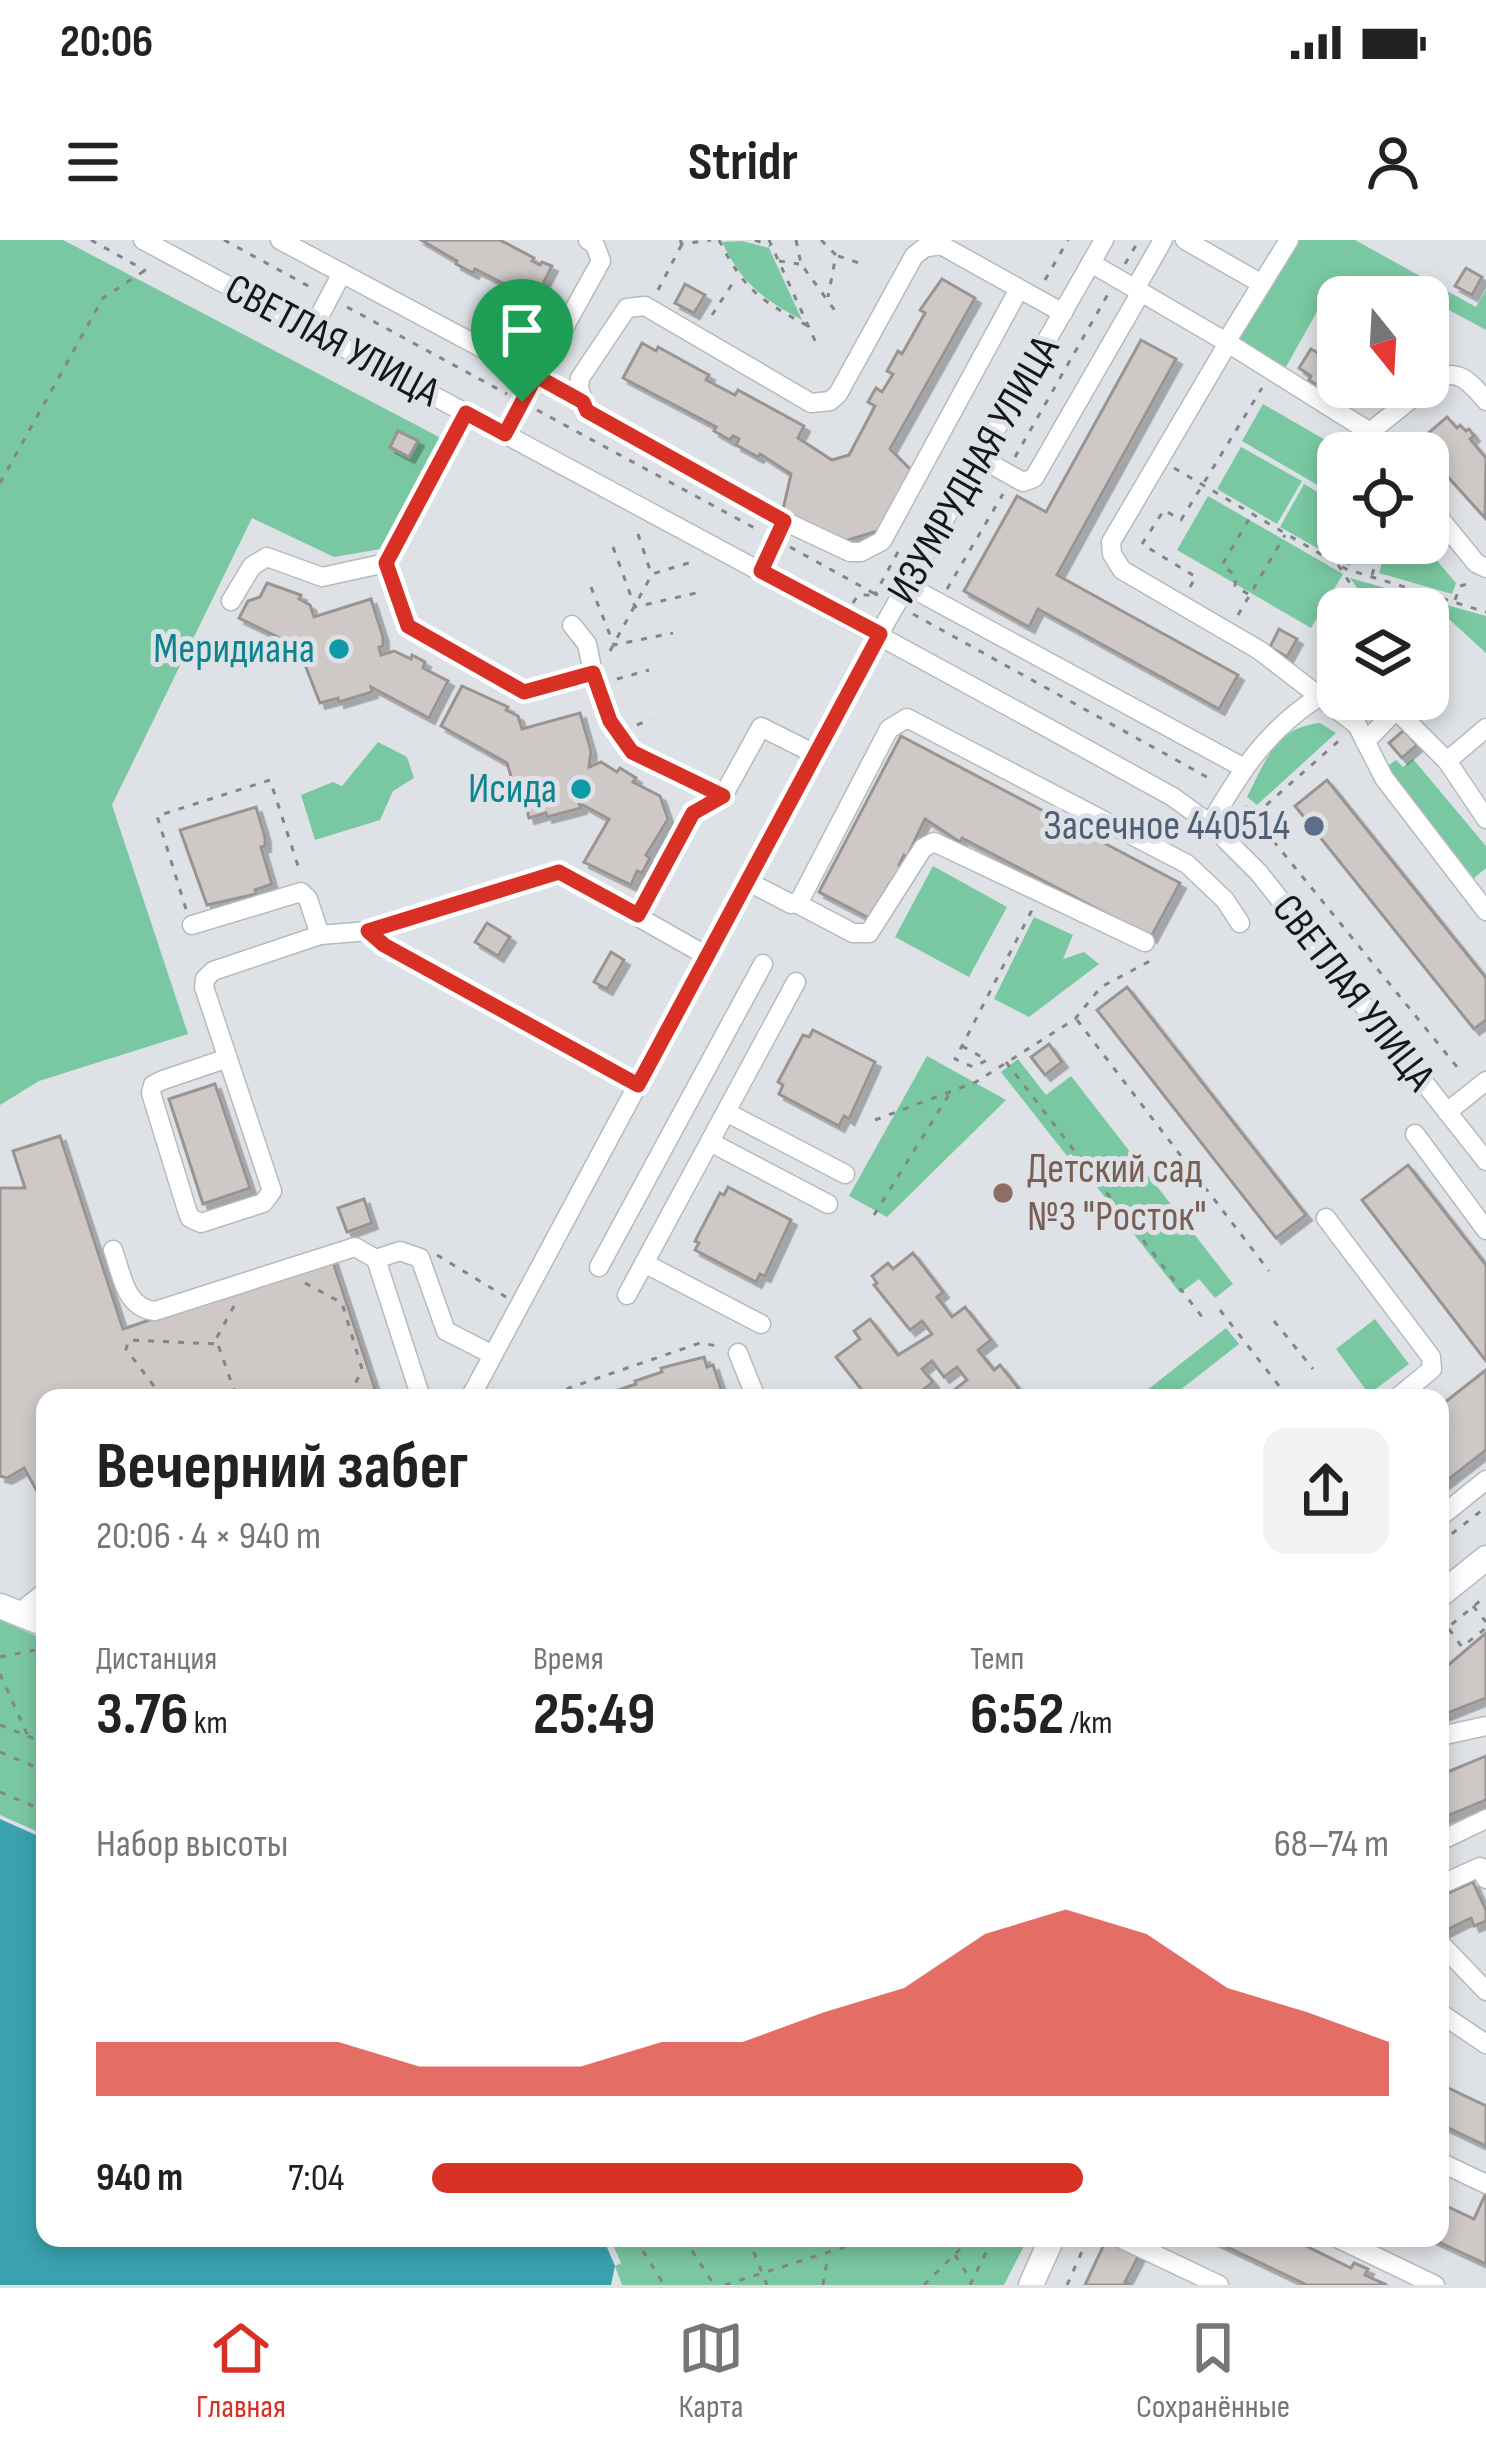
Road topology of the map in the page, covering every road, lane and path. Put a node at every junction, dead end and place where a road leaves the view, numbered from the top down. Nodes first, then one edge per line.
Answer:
1 (91, 240) edge
2 (143, 240) edge
3 (224, 240) edge
4 (280, 240) edge
5 (588, 240) edge
6 (711, 240) edge
7 (719, 240) edge
8 (755, 240) edge
9 (796, 240) edge
10 (821, 240) edge
11 (1068, 240) edge
12 (1104, 240) edge
13 (1139, 240) edge
14 (1163, 240) edge
15 (1185, 240) edge
16 (1288, 240) edge
17 (681, 242) edge
18 (771, 243) edge
19 (836, 255) junction
20 (778, 260) junction
21 (1091, 263) junction
22 (800, 264) junction
23 (862, 264) dead end
24 (342, 273) junction
25 (737, 276) junction
26 (1117, 278) junction
27 (1262, 284) junction
28 (1138, 291) junction
29 (1027, 293) junction
30 (329, 297) junction
31 (828, 299) junction
32 (649, 308) junction
33 (836, 312) dead end
34 (1063, 313) junction
35 (712, 315) dead end
36 (808, 326) junction
37 (312, 330) junction
38 (1227, 343) junction
39 (817, 345) dead end
40 (1272, 371) junction
41 (1449, 374) edge
42 (536, 376) junction
43 (1486, 401) edge
44 (522, 402) junction
45 (583, 402) junction
46 (1400, 408) edge
47 (466, 413) junction
48 (1370, 432) joint
49 (505, 434) junction
50 (980, 458) junction
51 (1160, 460) junction
52 (1006, 473) junction
53 (0, 482) edge
54 (1202, 485) junction
55 (1252, 514) junction
56 (780, 530) junction
57 (1449, 530) edge
58 (1286, 533) junction
59 (638, 534) dead end
60 (613, 547) dead end
61 (1317, 551) edge
62 (897, 554) dead end
63 (692, 562) dead end
64 (386, 563) junction
65 (1339, 564) edge
66 (1375, 564) edge
67 (761, 571) junction
68 (652, 574) junction
69 (1479, 575) edge
70 (1371, 577) junction
71 (908, 586) junction
72 (591, 587) dead end
73 (696, 593) dead end
74 (1250, 595) junction
75 (933, 599) junction
76 (231, 601) dead end
77 (1454, 602) junction
78 (1179, 604) junction
79 (635, 608) junction
80 (1486, 612) edge
81 (572, 625) dead end
82 (1228, 632) junction
83 (673, 633) dead end
84 (880, 634) junction
85 (614, 646) junction
86 (649, 670) dead end
87 (602, 677) junction
88 (1317, 698) joint
89 (651, 719) dead end
90 (1344, 720) edge
91 (1486, 728) edge
92 (624, 730) dead end
93 (1361, 734) junction
94 (815, 754) junction
95 (1447, 760) junction
96 (1244, 769) junction
97 (723, 796) junction
98 (1254, 816) dead end
99 (1486, 819) edge
100 (1210, 824) junction
101 (747, 881) junction
102 (1479, 885) edge
103 (301, 892) junction
104 (1034, 905) dead end
105 (789, 909) junction
106 (1486, 911) edge
107 (638, 915) junction
108 (1240, 923) dead end
109 (191, 925) joint
110 (368, 931) junction
111 (320, 935) junction
112 (1148, 952) joint
113 (707, 956) junction
114 (763, 964) dead end
115 (796, 982) dead end
116 (1076, 1019) junction
117 (962, 1046) junction
118 (227, 1058) junction
119 (1006, 1063) junction
120 (1486, 1081) edge
121 (638, 1085) junction
122 (950, 1091) junction
123 (726, 1112) junction
124 (1448, 1112) junction
125 (875, 1120) dead end
126 (1415, 1135) dead end
127 (710, 1142) junction
128 (1486, 1161) edge
129 (845, 1174) dead end
130 (828, 1204) dead end
131 (874, 1215) dead end
132 (1325, 1218) dead end
133 (1486, 1230) edge
134 (113, 1250) dead end
135 (420, 1258) junction
136 (376, 1259) junction
137 (644, 1263) junction
138 (598, 1267) dead end
139 (1269, 1271) dead end
140 (304, 1282) dead end
141 (628, 1295) dead end
142 (508, 1298) dead end
143 (250, 1300) dead end
144 (1220, 1310) dead end
145 (1274, 1321) dead end
146 (1206, 1322) dead end
147 (761, 1324) dead end
148 (217, 1344) junction
149 (729, 1350) joint
150 (493, 1355) junction
151 (1313, 1370) dead end
152 (154, 1389) edge
153 (234, 1389) edge
154 (353, 1389) edge
155 (418, 1389) edge
156 (475, 1389) edge
157 (568, 1389) edge
158 (751, 1389) edge
159 (1281, 1389) edge
160 (1407, 1389) edge
161 (1486, 1480) edge
162 (1486, 1507) edge
163 (1449, 1510) edge
164 (1449, 1536) edge
165 (1486, 1558) edge
166 (1449, 1585) edge
167 (36, 1596) edge
168 (1486, 1596) edge
169 (1473, 1606) junction
170 (9, 1610) edge
171 (1486, 1625) edge
172 (1449, 1627) edge
173 (1449, 1629) edge
174 (36, 1650) edge
175 (0, 1657) edge
176 (0, 1674) edge
177 (0, 1725) edge
178 (1486, 1726) edge
179 (1449, 1734) edge
180 (28, 1736) junction
181 (36, 1739) edge
182 (0, 1752) edge
183 (36, 1767) edge
184 (0, 1792) edge
185 (9, 1796) junction
186 (0, 1803) edge
187 (36, 1807) edge
188 (1486, 1819) edge
189 (1449, 1837) edge
190 (1486, 1879) edge
191 (1449, 1881) edge
192 (1449, 1952) edge
193 (1486, 1991) edge
194 (1449, 2019) edge
195 (1486, 2044) edge
196 (1449, 2166) edge
197 (1486, 2184) edge
198 (641, 2247) edge
199 (690, 2247) edge
200 (751, 2247) edge
201 (848, 2247) edge
202 (962, 2247) edge
203 (989, 2247) edge
204 (1048, 2247) edge
205 (1084, 2247) edge
206 (1139, 2247) edge
207 (1356, 2247) edge
208 (828, 2254) junction
209 (955, 2254) junction
210 (762, 2276) junction
211 (928, 2283) edge
212 (971, 2283) edge
213 (664, 2285) edge
214 (714, 2285) edge
215 (725, 2285) edge
216 (767, 2285) edge
217 (824, 2285) edge
218 (1031, 2285) edge
219 (1067, 2285) edge
220 (1219, 2285) edge
221 (1435, 2285) edge

1 - 53 path
2 - 37 street, СВЕТЛАЯ УЛИЦА
3 - 30 path
4 - 24 street
5 - 42 street
6 - 17 path
7 - 25 path
8 - 18 path
9 - 22 path
10 - 19 path
11 - 29 path
12 - 21 street, ИЗУМРУДНАЯ УЛИЦА
13 - 26 path
14 - 28 street
15 - 27 street
16 - 27 street
17 - 32 path
18 - 20 path
19 - 23 path
19 - 31 path
20 - 22 path
20 - 36 path
21 - 26 street
21 - 34 street, ИЗУМРУДНАЯ УЛИЦА
22 - 31 path
24 - 30 street
24 - 42 street
25 - 35 path
25 - 36 path
26 - 28 street
26 - 52 path
27 - 38 street
28 - 38 street
28 - 52 street
29 - 32 street
29 - 34 street
29 - 56 street
30 - 37 street
30 - 44 path
31 - 33 path
32 - 45 street
34 - 50 street, ИЗУМРУДНАЯ УЛИЦА
36 - 39 path
37 - 47 street, СВЕТЛАЯ УЛИЦА
38 - 40 street
38 - 51 street
40 - 48 street
40 - 54 path
41 - 43 street
42 - 44 street
42 - 45 street
44 - 49 street
44 - 56 path
45 - 56 street
46 - 48 street
47 - 49 street, СВЕТЛАЯ УЛИЦА
47 - 64 street
49 - 67 street, СВЕТЛАЯ УЛИЦА
50 - 52 street
50 - 71 street, ИЗУМРУДНАЯ УЛИЦА
51 - 54 path
51 - 78 street
52 - 75 path
54 - 55 path
54 - 78 path
55 - 58 path
55 - 74 path
56 - 62 path
56 - 67 street
57 - 69 street
58 - 61 path
58 - 74 path
59 - 68 path
60 - 79 path
63 - 68 path
64 - 76 street
64 - 87 street
65 - 70 path
66 - 70 path
67 - 84 street, СВЕТЛАЯ УЛИЦА
68 - 79 path
69 - 77 path
70 - 77 path
71 - 75 street
71 - 84 street, ИЗУМРУДНАЯ УЛИЦА
72 - 85 path
73 - 79 path
74 - 82 path
75 - 96 street
77 - 80 path
78 - 82 street
79 - 85 path
81 - 87 street
82 - 88 street
83 - 85 path
84 - 94 street, ИЗУМРУДНАЯ УЛИЦА
84 - 100 street, СВЕТЛАЯ УЛИЦА
85 - 87 path
86 - 87 path
87 - 97 street
88 - 96 street
89 - 92 path
90 - 93 street
91 - 95 street
93 - 95 street
93 - 98 path
93 - 102 street
94 - 97 street
94 - 101 street, ИЗУМРУДНАЯ УЛИЦА
95 - 99 street
96 - 100 street
97 - 107 street
100 - 124 street, СВЕТЛАЯ УЛИЦА
101 - 105 street
101 - 113 street, ИЗУМРУДНАЯ УЛИЦА
102 - 106 street
103 - 109 street
103 - 109 path
103 - 111 street
104 - 117 path
105 - 108 street
105 - 112 street
107 - 110 street
107 - 113 street
110 - 111 street
110 - 121 street
111 - 118 street
112 - 116 path
113 - 121 street, ИЗУМРУДНАЯ УЛИЦА
114 - 138 street
115 - 123 street
116 - 119 path
116 - 139 path
117 - 117 path
118 - 118 street
119 - 122 path
119 - 146 path
120 - 124 street
121 - 150 street, ИЗУМРУДНАЯ УЛИЦА
122 - 125 path
122 - 131 path
123 - 127 street
123 - 129 street
124 - 128 street, СВЕТЛАЯ УЛИЦА
126 - 133 street
127 - 130 street
127 - 137 street
132 - 160 street
134 - 136 street
135 - 136 street
135 - 142 path
135 - 150 street
136 - 155 street
137 - 141 street
137 - 147 street
140 - 154 path
143 - 148 path
144 - 159 path
145 - 151 path
148 - 152 path
148 - 153 path
149 - 157 path
149 - 158 street
150 - 156 street, ИЗУМРУДНАЯ УЛИЦА
161 - 163 street
162 - 164 path
165 - 166 main road
167 - 170 street
168 - 169 path
169 - 171 path
169 - 172 path
171 - 173 path
174 - 175 path
176 - 180 path
177 - 180 path
178 - 179 street
180 - 181 path
182 - 183 path
184 - 185 path
185 - 186 path
185 - 187 path
188 - 189 street
190 - 191 street
192 - 193 street
194 - 195 street
196 - 197 street
198 - 213 path
199 - 214 path
200 - 210 path
201 - 208 path
202 - 209 path
203 - 212 path
204 - 218 main road
205 - 219 path
206 - 220 street
207 - 221 street
208 - 210 path
208 - 217 path
209 - 211 path
209 - 212 path
210 - 215 path
210 - 216 path

